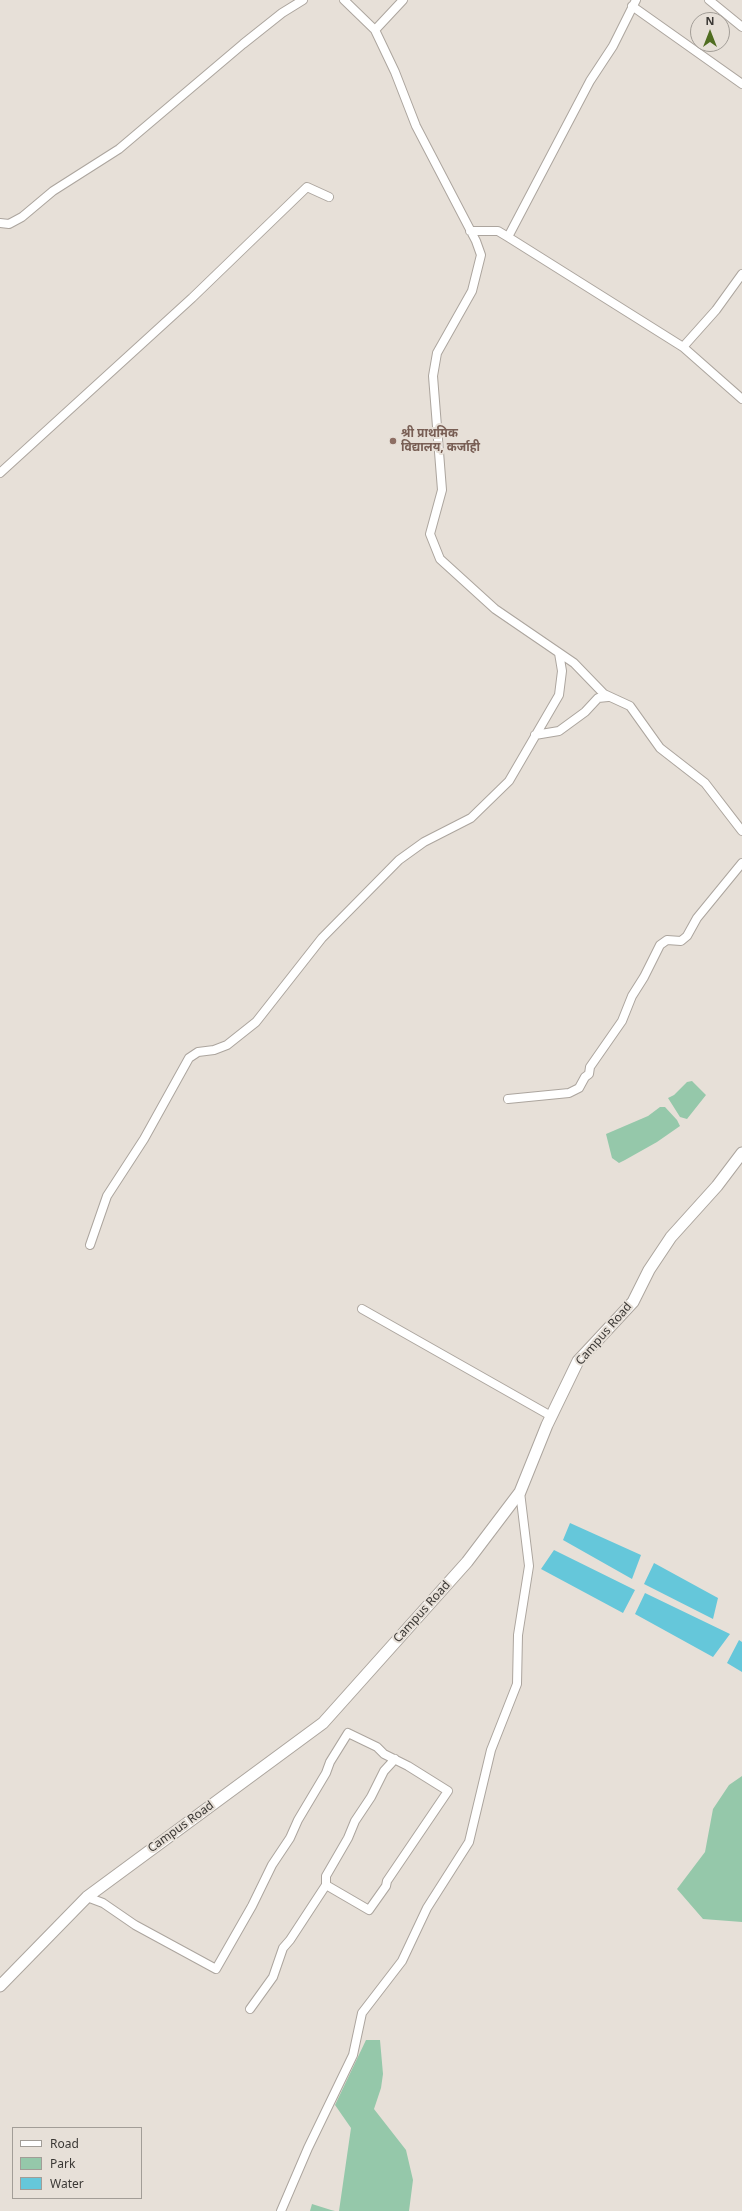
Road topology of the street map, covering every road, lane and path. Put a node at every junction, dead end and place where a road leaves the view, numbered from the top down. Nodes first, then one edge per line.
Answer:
1 (303, 0) edge
2 (344, 0) edge
3 (403, 0) edge
4 (709, 0) edge
5 (634, 3) edge
6 (742, 27) edge
7 (375, 30) junction
8 (742, 84) edge
9 (329, 196) dead end
10 (0, 222) edge
11 (470, 231) junction
12 (508, 237) junction
13 (742, 274) edge
14 (684, 347) junction
15 (742, 399) edge
16 (0, 473) edge
17 (558, 653) junction
18 (608, 697) junction
19 (534, 735) junction
20 (742, 831) edge
21 (742, 863) edge
22 (508, 1099) dead end
23 (742, 1153) edge
24 (90, 1246) dead end
25 (362, 1309) dead end
26 (551, 1416) junction
27 (520, 1492) junction
28 (395, 1759) junction
29 (326, 1885) junction
30 (87, 1897) junction
31 (0, 1986) edge
32 (250, 2009) dead end
33 (281, 2211) edge

1 - 10 street
2 - 7 street
3 - 7 street
4 - 6 street
5 - 8 street
5 - 12 street
7 - 11 street
9 - 16 street
11 - 12 street
11 - 17 street
12 - 14 street
13 - 14 street
14 - 15 street
17 - 18 street
17 - 19 street
18 - 19 street
18 - 20 street
19 - 24 street
21 - 22 street
23 - 26 street, Campus Road
25 - 26 street
26 - 27 street, Campus Road
27 - 30 street, Campus Road
27 - 33 street
28 - 29 street
28 - 29 street
28 - 30 street
29 - 32 street
30 - 31 street, Campus Road

